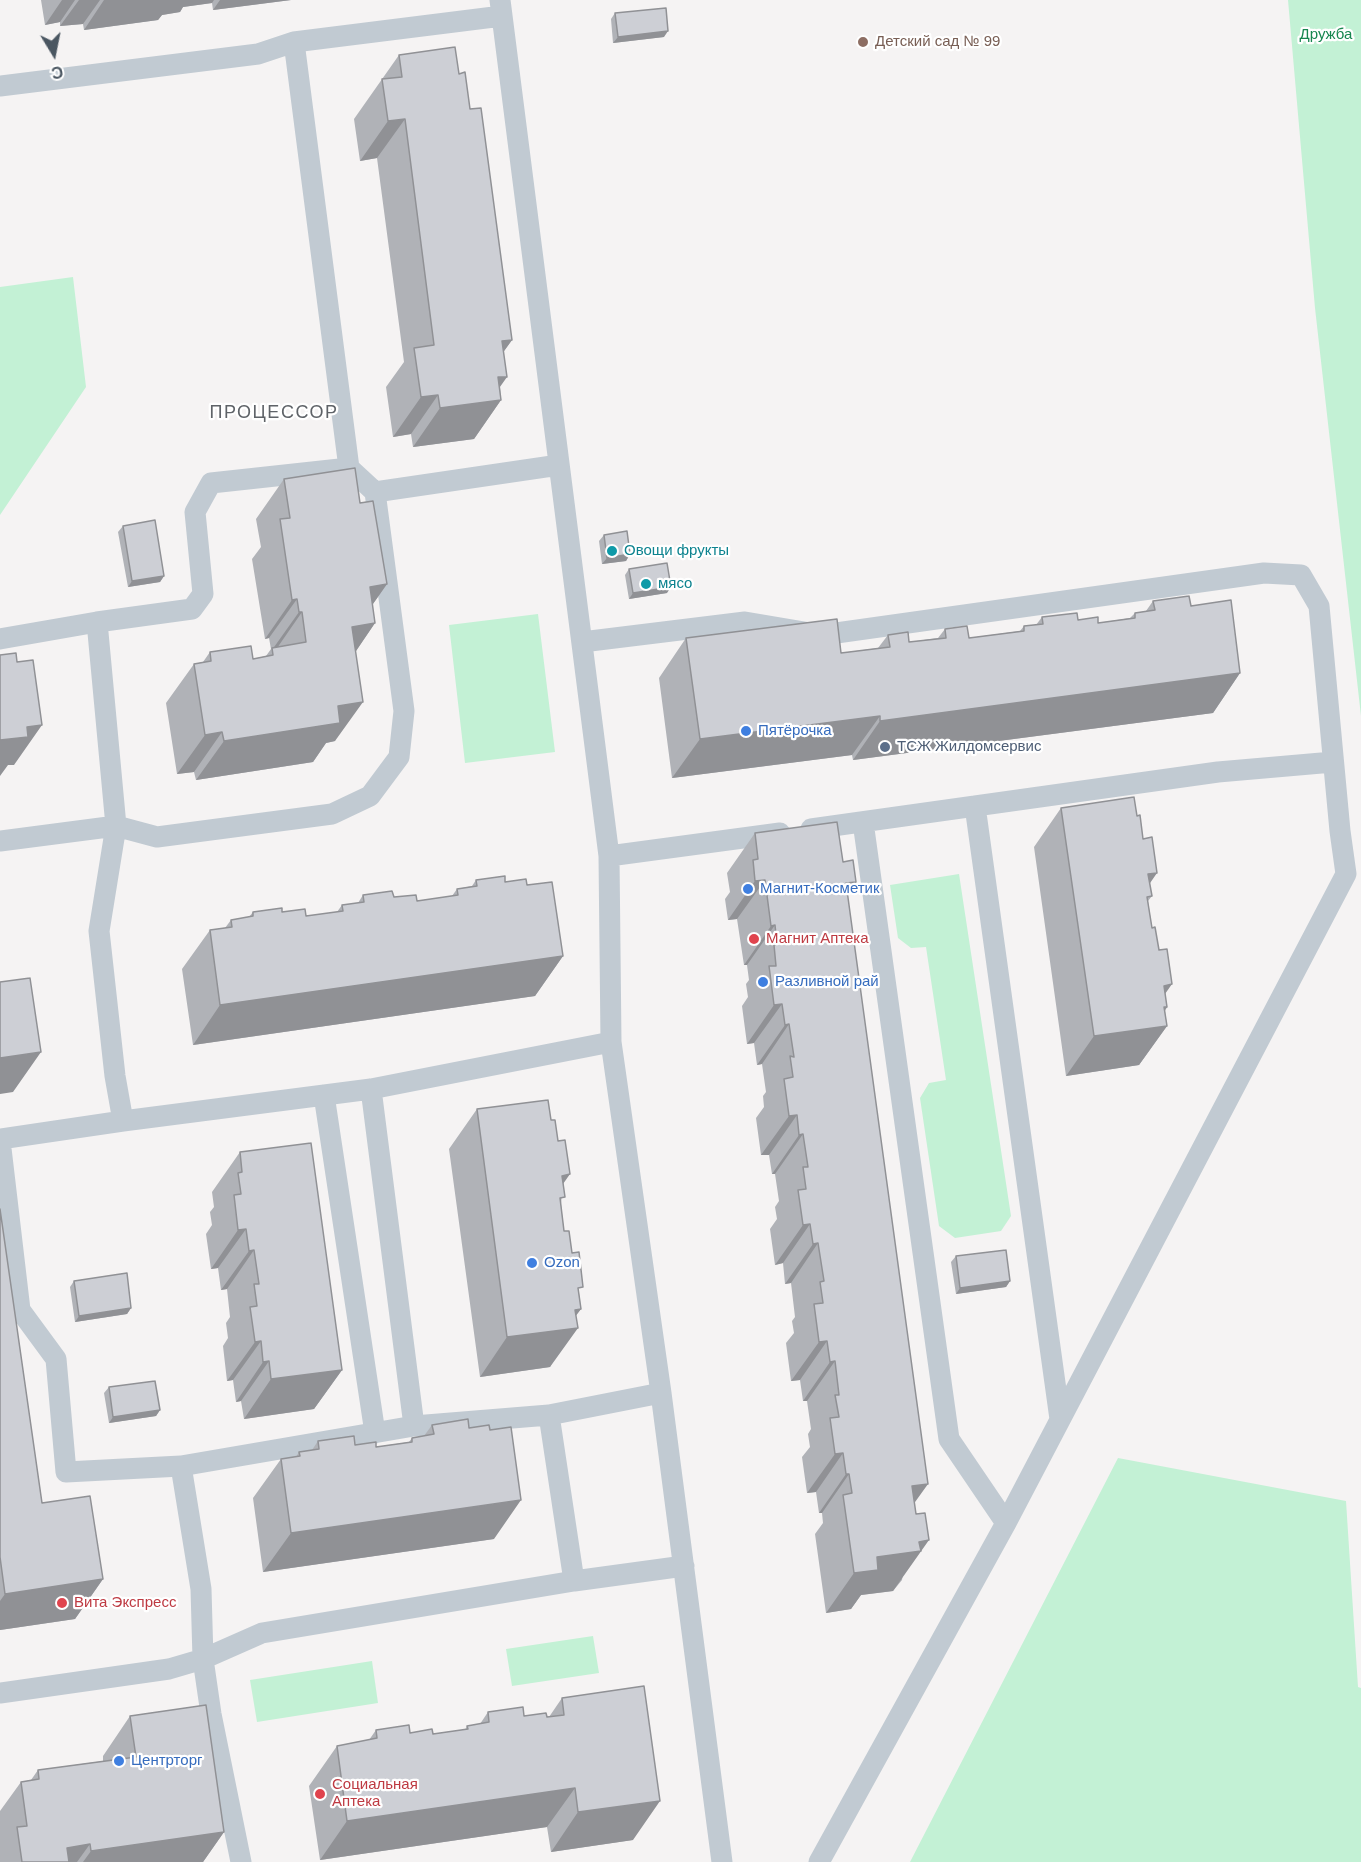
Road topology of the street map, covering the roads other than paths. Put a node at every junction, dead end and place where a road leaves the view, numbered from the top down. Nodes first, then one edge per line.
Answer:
1 (501, 8) edge
2 (294, 42) junction
3 (0, 86) edge
4 (559, 465) junction
5 (349, 468) junction
6 (375, 492) junction
7 (97, 622) junction
8 (0, 639) edge
9 (582, 642) junction
10 (1333, 762) junction
11 (975, 806) junction
12 (863, 822) junction
13 (116, 826) junction
14 (0, 841) edge
15 (609, 856) junction
16 (611, 1042) junction
17 (370, 1089) junction
18 (324, 1095) junction
19 (123, 1121) junction
20 (0, 1140) edge
21 (661, 1393) junction
22 (549, 1414) junction
23 (1060, 1419) junction
24 (414, 1426) junction
25 (375, 1433) junction
26 (181, 1466) junction
27 (1006, 1523) junction
28 (684, 1566) junction
29 (574, 1581) junction
30 (203, 1659) junction
31 (0, 1693) edge
32 (241, 1862) edge
33 (722, 1862) edge
34 (819, 1862) edge

1 - 2 lane
1 - 4 lane
2 - 3 lane
2 - 5 lane
4 - 6 lane
4 - 9 lane
5 - 6 lane
5 - 7 lane
6 - 13 lane
7 - 8 lane
7 - 13 lane
9 - 10 lane
9 - 15 lane
10 - 11 lane
10 - 23 lane
11 - 12 lane
11 - 23 lane
12 - 15 lane
12 - 27 lane
13 - 14 lane
13 - 19 lane
15 - 16 lane
16 - 17 lane
16 - 21 lane
17 - 18 lane
17 - 24 lane
18 - 19 lane
18 - 25 lane
19 - 20 lane
20 - 26 lane
21 - 22 lane
21 - 28 lane
22 - 24 lane
22 - 29 lane
23 - 27 lane
24 - 25 lane
25 - 26 lane
26 - 30 lane
27 - 34 lane
28 - 29 lane
28 - 33 lane
29 - 30 lane
30 - 31 lane
30 - 32 lane

